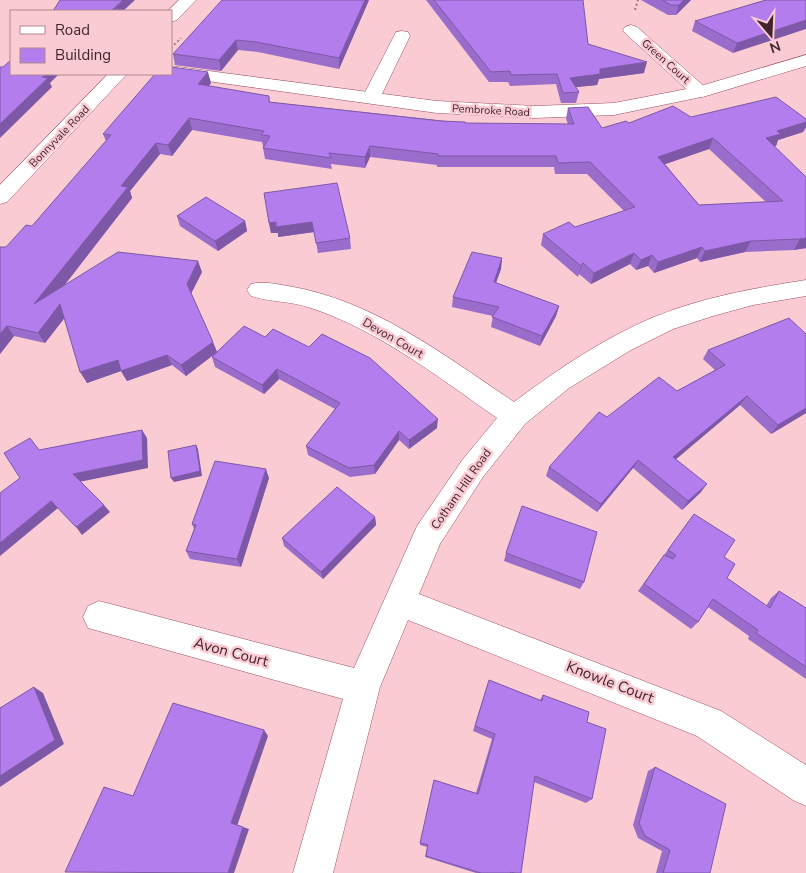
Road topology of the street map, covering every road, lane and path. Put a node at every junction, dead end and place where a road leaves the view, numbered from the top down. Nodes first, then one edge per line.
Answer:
1 (188, 0) edge
2 (172, 16) edge
3 (631, 30) dead end
4 (402, 36) dead end
5 (806, 60) edge
6 (172, 71) edge
7 (117, 75) edge
8 (700, 92) junction
9 (371, 98) junction
10 (0, 198) edge
11 (806, 288) edge
12 (259, 290) dead end
13 (515, 416) junction
14 (401, 602) junction
15 (98, 617) dead end
16 (363, 687) junction
17 (806, 787) edge
18 (313, 873) edge

1 - 2 street
3 - 8 street, Green Court
4 - 9 street
5 - 8 street, Pembroke Road
6 - 9 street, Pembroke Road
7 - 10 street, Bonnyvale Road
8 - 9 street, Pembroke Road
11 - 13 street, Cotham Hill Road
12 - 13 street, Devon Court
13 - 14 street, Cotham Hill Road
14 - 16 street, Cotham Hill Road
14 - 17 street, Knowle Court
15 - 16 street, Avon Court
16 - 18 street, Cotham Hill Road

